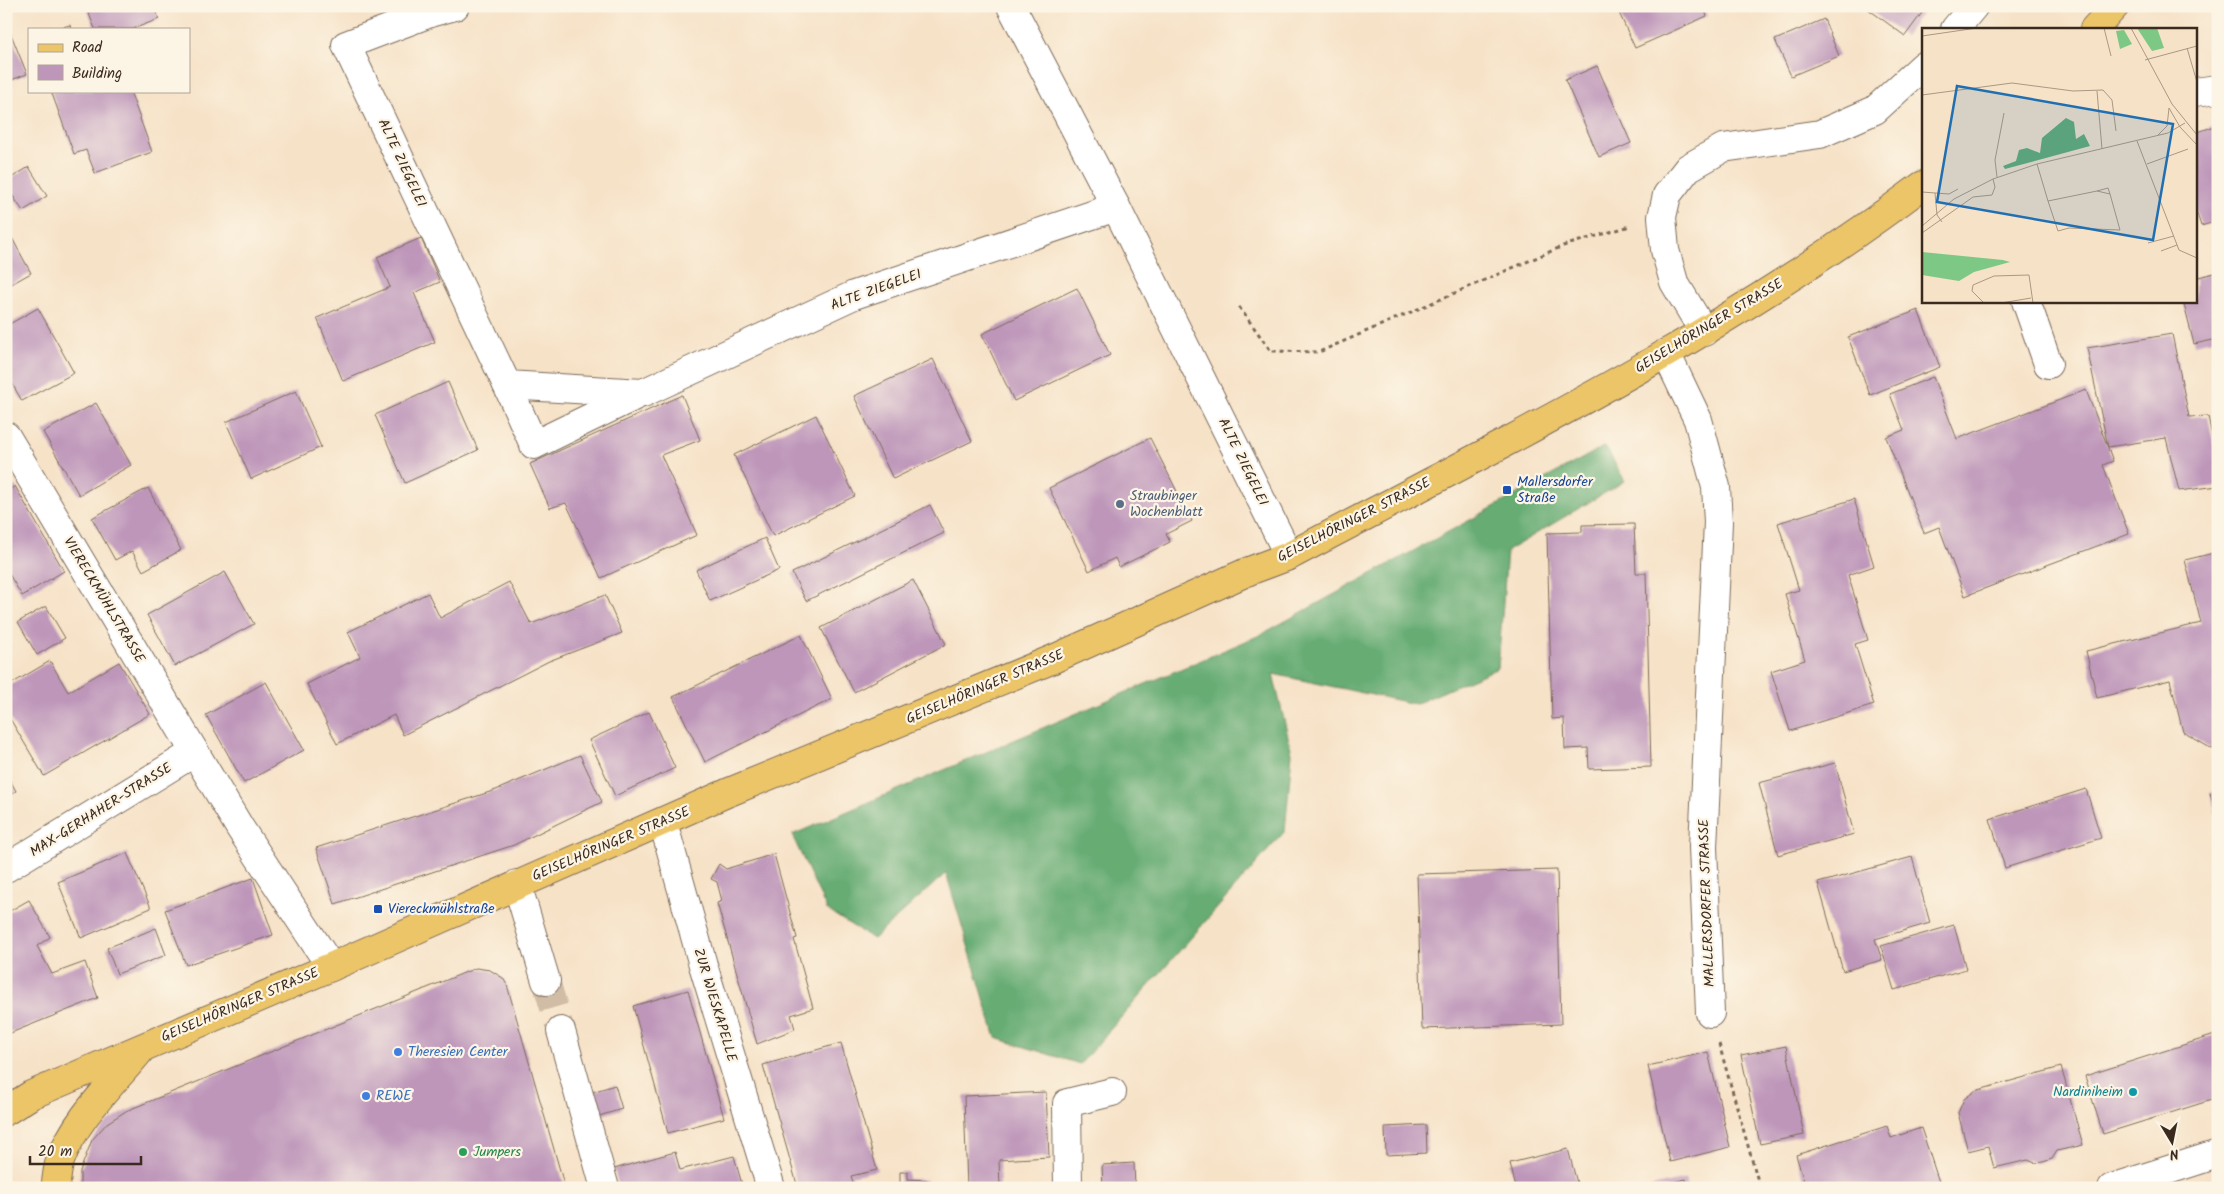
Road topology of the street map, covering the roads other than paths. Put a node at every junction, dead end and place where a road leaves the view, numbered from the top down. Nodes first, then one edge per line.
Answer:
1 (455, 6) edge
2 (1011, 6) edge
3 (1974, 6) edge
4 (2115, 6) edge
5 (1956, 28) edge
6 (2095, 28) edge
7 (1922, 67) edge
8 (2218, 89) edge
9 (2196, 92) edge
10 (1922, 185) edge
11 (1116, 207) junction
12 (2026, 302) edge
13 (1704, 332) junction
14 (1666, 353) junction
15 (2048, 364) dead end
16 (507, 385) junction
17 (643, 393) junction
18 (6, 436) edge
19 (1289, 556) junction
20 (195, 752) junction
21 (663, 822) junction
22 (6, 868) edge
23 (517, 884) junction
24 (331, 967) junction
25 (546, 981) tunnel mouth
26 (1710, 1013) road end
27 (561, 1031) tunnel mouth
28 (143, 1047) junction
29 (1112, 1092) dead end
30 (6, 1111) edge
31 (2218, 1154) edge
32 (55, 1188) edge
33 (605, 1188) edge
34 (771, 1188) edge
35 (1068, 1188) edge
36 (2112, 1188) edge

1 - 16 street, ALTE ZIEGELEI
2 - 11 street, ALTE ZIEGELEI
3 - 5 street
4 - 6 main road
7 - 13 street
8 - 9 street
10 - 13 main road, GEISELHÖRINGER STRASSE
11 - 17 street, ALTE ZIEGELEI
11 - 19 street, ALTE ZIEGELEI
12 - 15 street
13 - 14 main road, GEISELHÖRINGER STRASSE
14 - 19 main road, GEISELHÖRINGER STRASSE
14 - 26 street, MALLERSDORFER STRASSE
16 - 17 street, ALTE ZIEGELEI
16 - 17 street, ALTE ZIEGELEI
18 - 20 street, VIERECKMÜHLSTRASSE
19 - 21 main road, GEISELHÖRINGER STRASSE
20 - 22 street, MAX-GERHAHER-STRASSE
20 - 24 street, VIERECKMÜHLSTRASSE
21 - 23 main road, GEISELHÖRINGER STRASSE
21 - 34 street, ZUR WIESKAPELLE
23 - 24 main road, GEISELHÖRINGER STRASSE
23 - 25 street
24 - 28 main road, GEISELHÖRINGER STRASSE
27 - 33 street
28 - 30 main road, GEISELHÖRINGER STRASSE
28 - 32 main road
29 - 35 street
31 - 36 street

